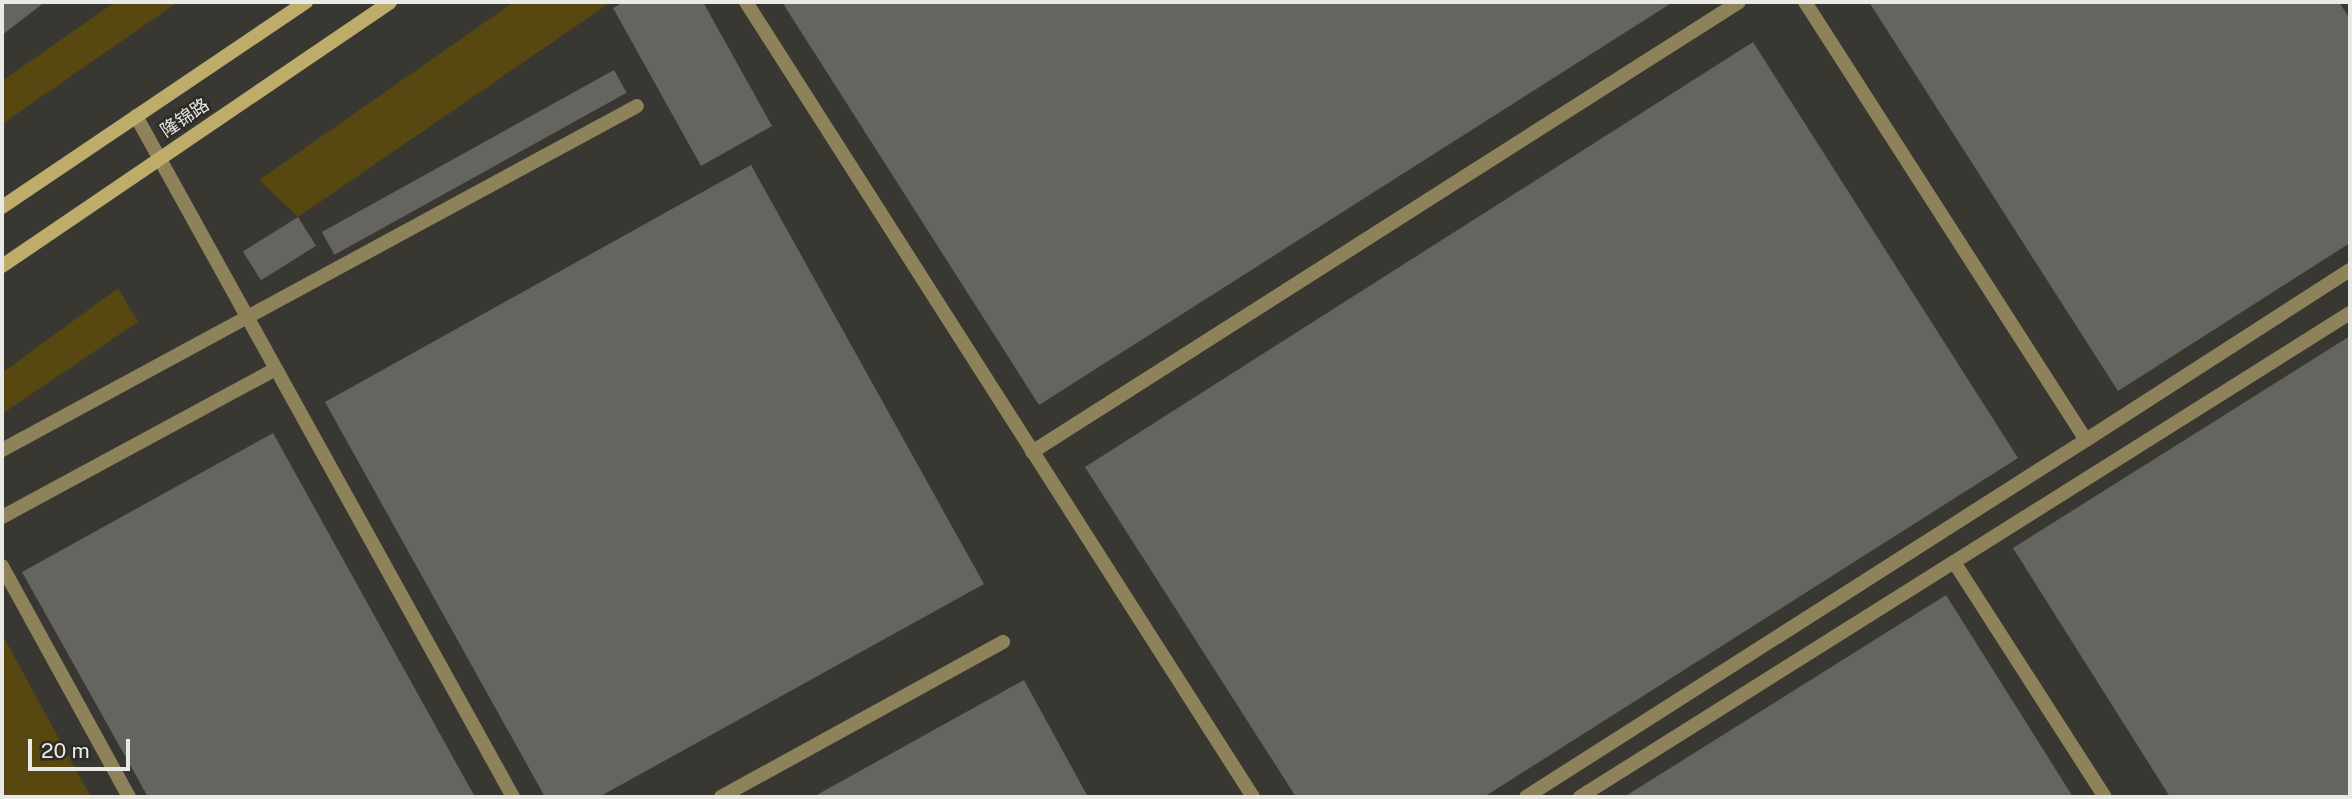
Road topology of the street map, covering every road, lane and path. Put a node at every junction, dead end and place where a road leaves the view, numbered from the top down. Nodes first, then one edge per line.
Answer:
1 (306, 2) edge
2 (390, 2) edge
3 (746, 2) edge
4 (1739, 2) edge
5 (1805, 2) edge
6 (637, 106) dead end
7 (136, 116) junction
8 (159, 159) junction
9 (2, 207) edge
10 (2, 266) edge
11 (2350, 270) edge
12 (2350, 313) edge
13 (247, 317) junction
14 (276, 369) junction
15 (2086, 440) junction
16 (2, 450) edge
17 (1032, 452) junction
18 (2, 517) edge
19 (1954, 562) junction
20 (2, 566) edge
21 (1003, 642) dead end
22 (129, 797) edge
23 (513, 797) edge
24 (721, 797) edge
25 (1253, 797) edge
26 (1526, 797) edge
27 (1580, 797) edge
28 (2105, 797) edge

1 - 7 main road, 隆锦路
2 - 8 main road, 隆锦路
3 - 17 lane
4 - 17 lane
5 - 15 lane
6 - 13 lane
7 - 8 lane
7 - 9 main road, 隆锦路
8 - 10 main road, 隆锦路
8 - 13 lane
11 - 15 lane
12 - 19 lane
13 - 14 lane
13 - 16 lane
14 - 18 lane
14 - 23 lane
15 - 26 lane
17 - 25 lane
19 - 27 lane
19 - 28 lane
20 - 22 lane
21 - 24 lane

